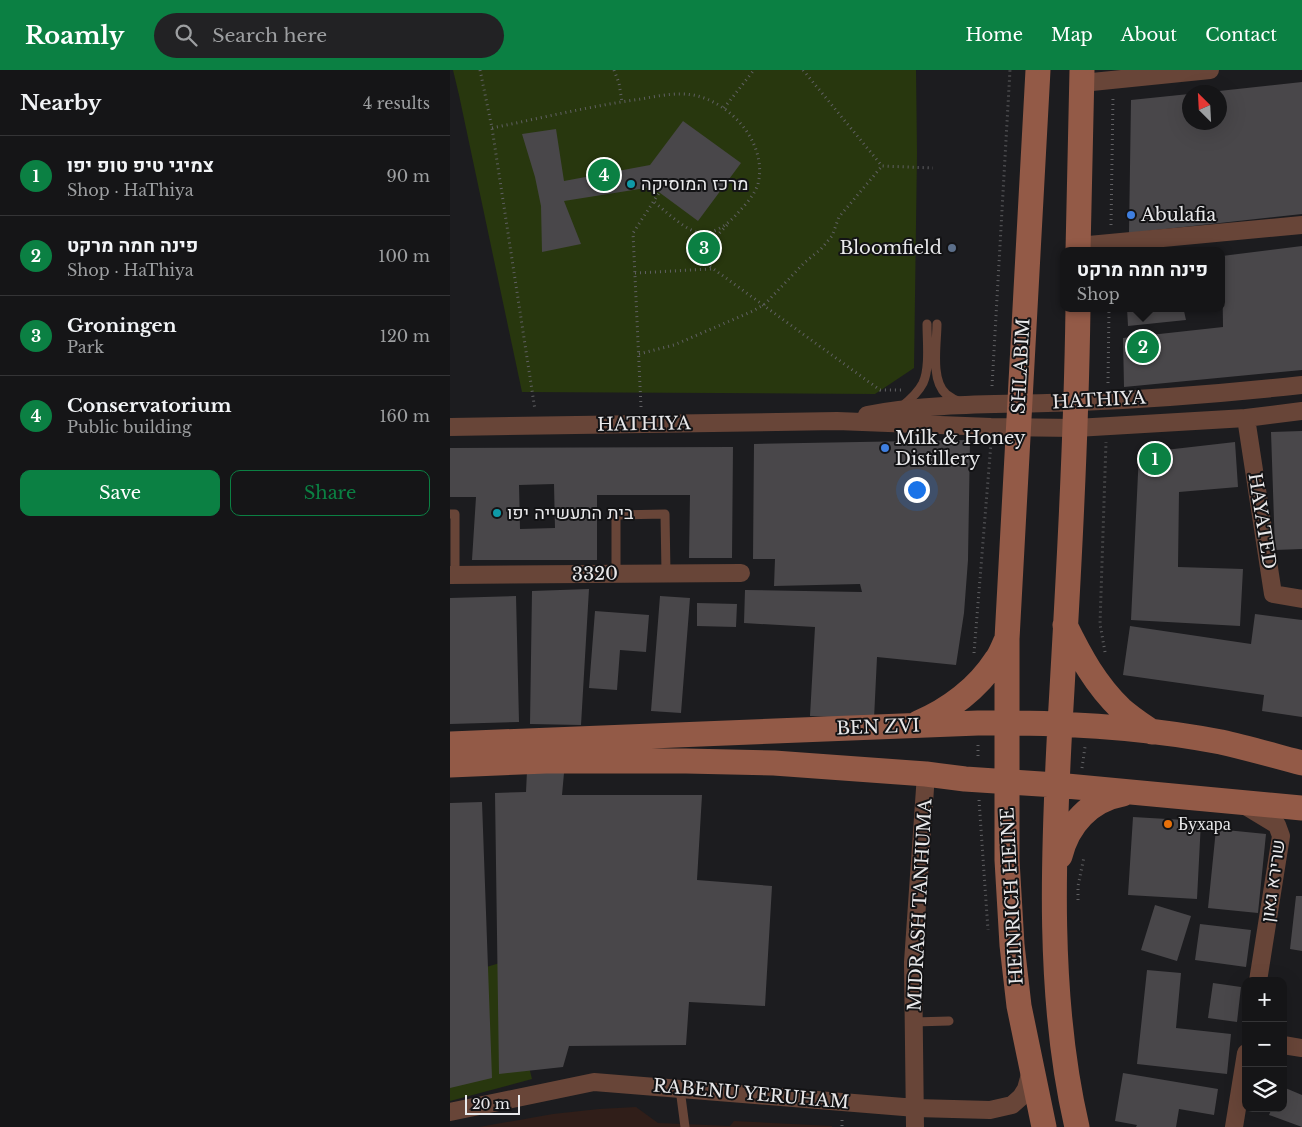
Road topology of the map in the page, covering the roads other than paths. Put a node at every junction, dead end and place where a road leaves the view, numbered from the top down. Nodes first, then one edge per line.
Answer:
1 (1038, 70) edge
2 (1210, 70) edge
3 (1082, 76) edge
4 (1302, 225) edge
5 (1078, 247) edge
6 (1086, 247) edge
7 (1078, 312) edge
8 (1302, 385) edge
9 (1077, 402) junction
10 (1019, 403) junction
11 (964, 405) junction
12 (898, 410) junction
13 (1302, 411) edge
14 (1246, 418) junction
15 (837, 421) junction
16 (450, 427) edge
17 (1018, 427) junction
18 (1076, 428) junction
19 (450, 514) edge
20 (741, 572) dead end
21 (666, 573) junction
22 (616, 574) junction
23 (452, 575) edge
24 (1302, 599) edge
25 (1064, 623) junction
26 (1006, 639) junction
27 (1007, 722) junction
28 (1060, 723) junction
29 (912, 726) junction
30 (1152, 732) junction
31 (450, 744) edge
32 (1302, 763) edge
33 (450, 765) edge
34 (926, 774) junction
35 (1007, 781) junction
36 (1056, 785) junction
37 (1130, 793) junction
38 (1240, 802) junction
39 (1302, 808) edge
40 (1054, 876) junction
41 (1259, 977) edge
42 (949, 1021) dead end
43 (914, 1022) junction
44 (1287, 1046) edge
45 (1302, 1048) edge
46 (1244, 1067) edge
47 (1031, 1069) junction
48 (680, 1088) junction
49 (916, 1108) junction
50 (450, 1112) edge
51 (685, 1127) edge
52 (915, 1127) edge
53 (1044, 1127) edge
54 (1077, 1127) edge
55 (1234, 1127) edge

1 - 10 main road, SHLABIM
2 - 3 street
3 - 5 main road
4 - 6 street
7 - 9 main road
8 - 9 street, HATHIYA
9 - 10 street, HATHIYA
9 - 18 main road
10 - 11 street, HATHIYA
10 - 17 main road, SHLABIM
11 - 12 street, HATHIYA
11 - 12 lane
12 - 15 street, HATHIYA
13 - 14 street, HATHIYA
14 - 18 street, HATHIYA
14 - 24 street, HAYATED
15 - 16 street, HATHIYA
15 - 17 street, HATHIYA
17 - 18 street, HATHIYA
17 - 26 main road, SHLABIM
18 - 25 main road
19 - 23 lane
20 - 21 street, 3320
21 - 22 street, 3320
21 - 22 lane
22 - 23 street, 3320
25 - 28 main road
25 - 30 main road
26 - 27 main road, SHLABIM
26 - 29 main road
27 - 28 main road, BEN ZVI
27 - 29 main road, BEN ZVI
27 - 35 main road, HEINRICH HEINE
28 - 30 main road, BEN ZVI
28 - 36 main road
29 - 31 main road, BEN ZVI
30 - 32 main road, BEN ZVI
33 - 34 main road
34 - 35 main road
34 - 43 street, MIDRASH TANHUMA
35 - 36 main road
35 - 47 main road, HEINRICH HEINE
36 - 37 main road
36 - 40 main road
37 - 38 main road
37 - 40 main road
38 - 39 main road
38 - 41 street, שרירא גאון
40 - 54 main road
42 - 43 lane
43 - 49 street, MIDRASH TANHUMA
44 - 45 street
46 - 55 street
47 - 49 street, RABENU YERUHAM
47 - 53 main road, HEINRICH HEINE
48 - 49 street, RABENU YERUHAM
48 - 50 street, RABENU YERUHAM
48 - 51 lane
49 - 52 street, MIDRASH TANHUMA

